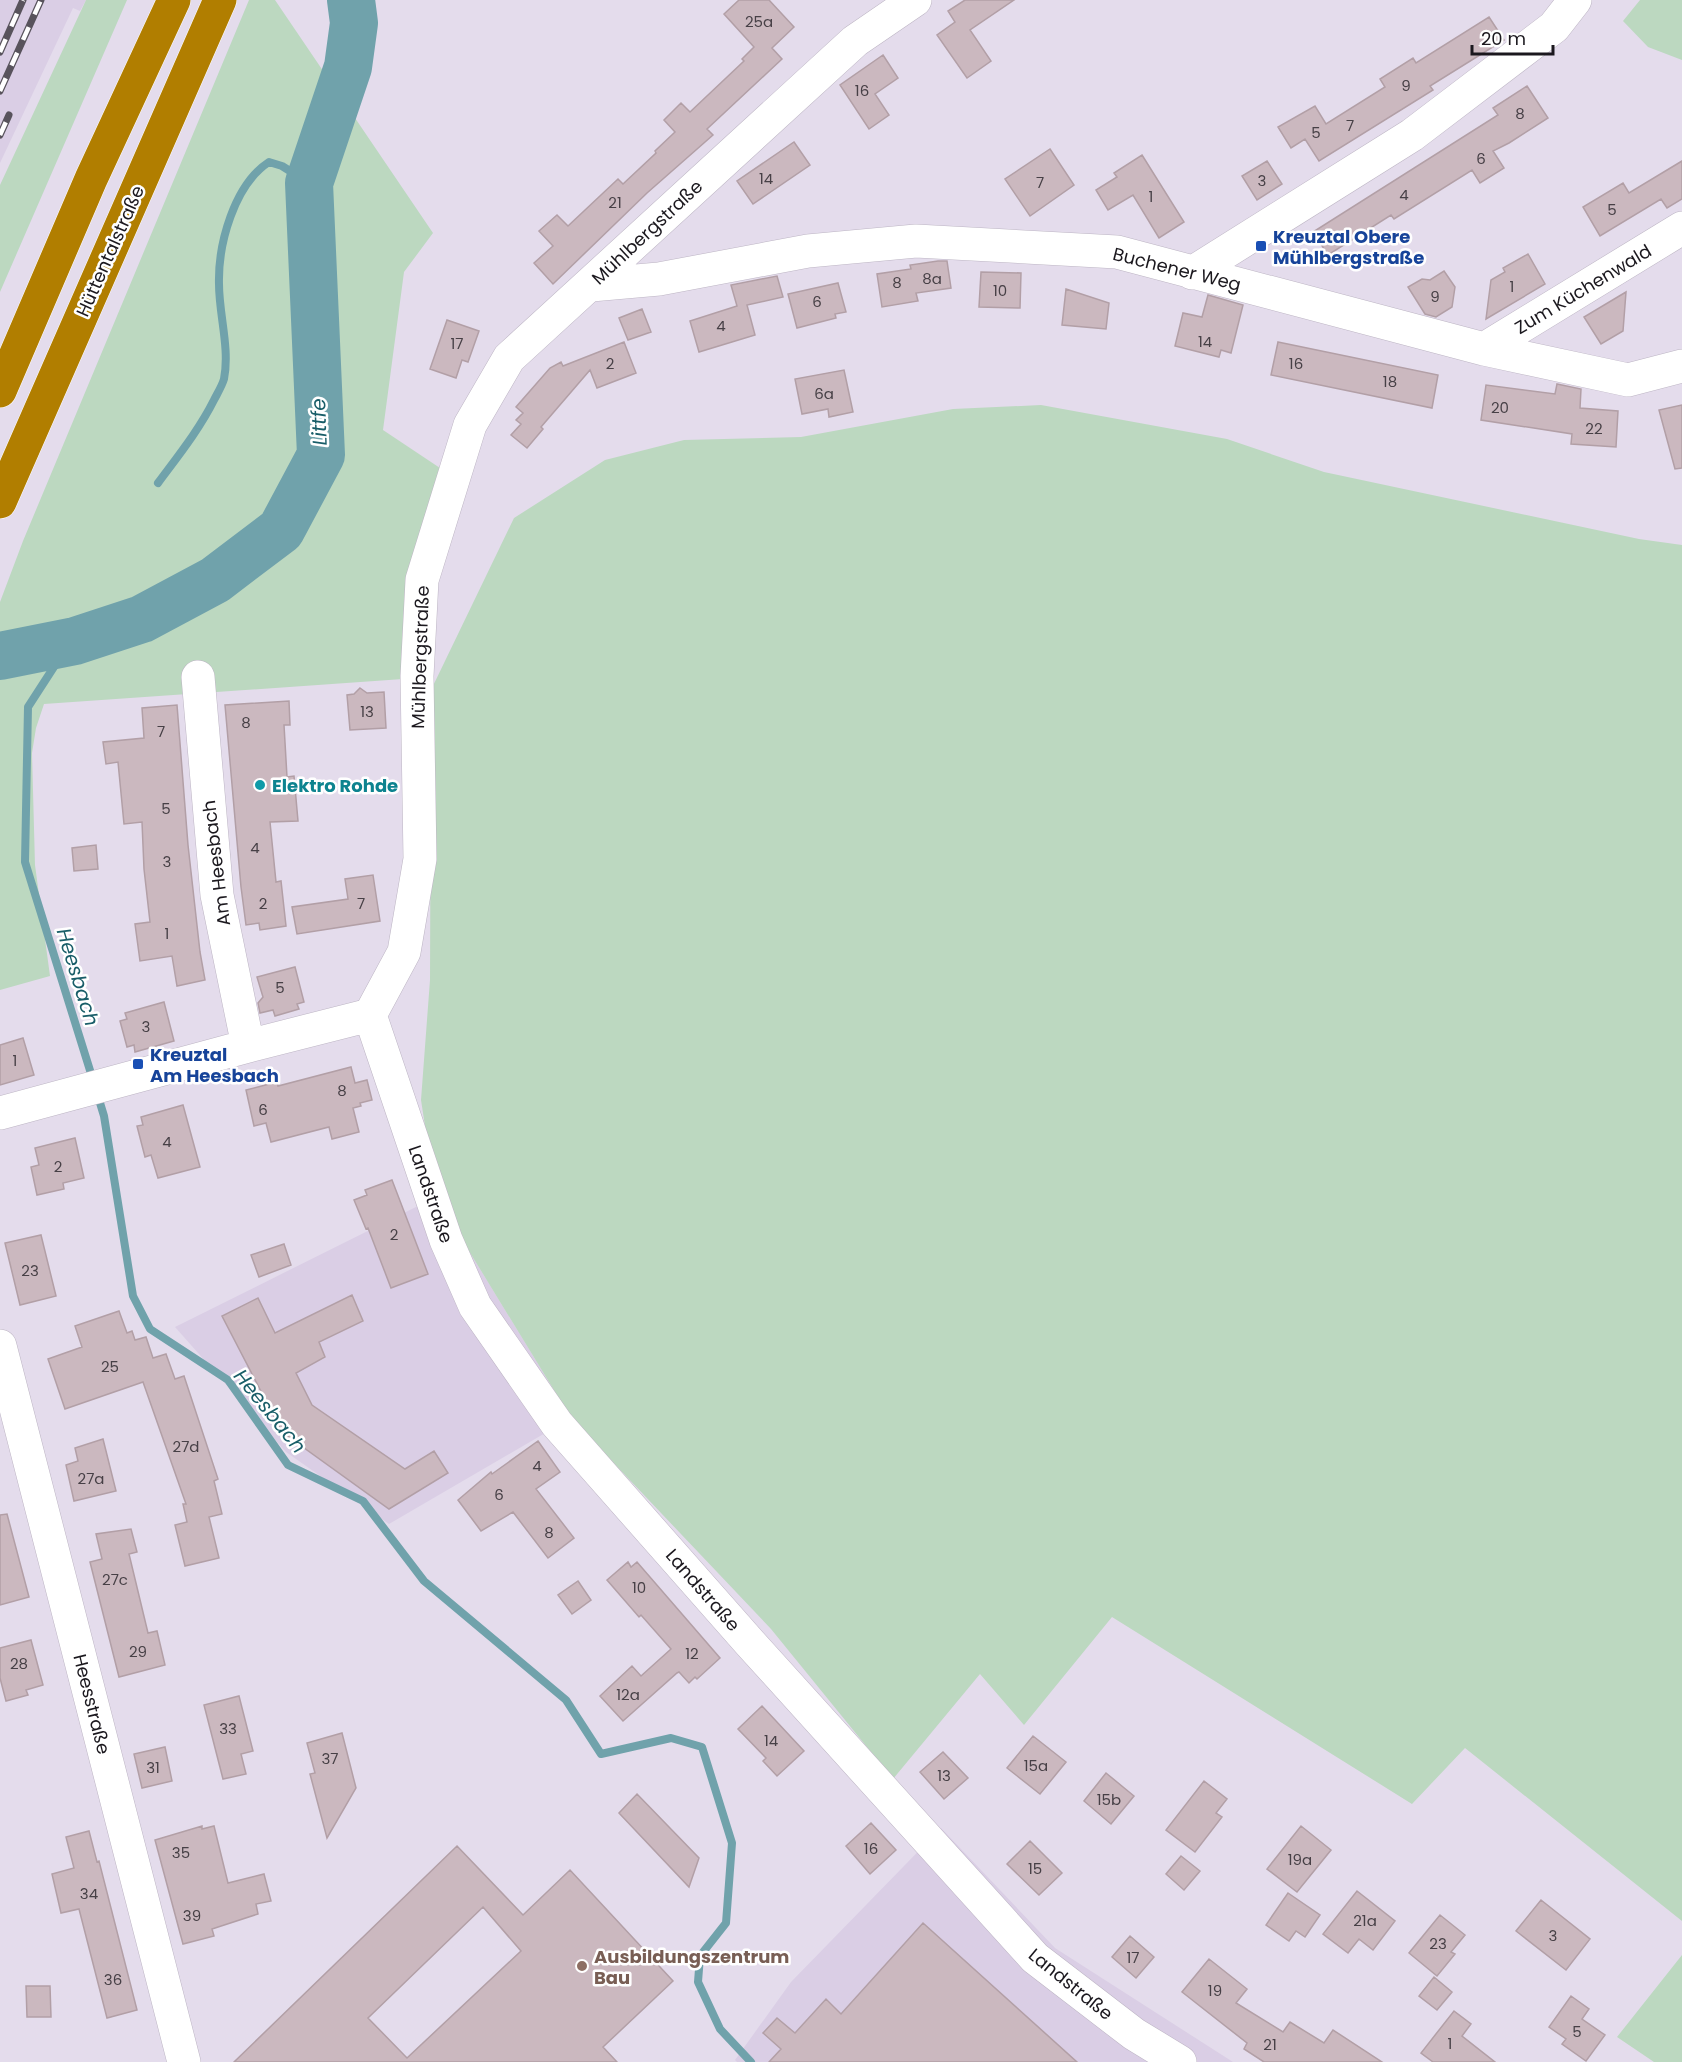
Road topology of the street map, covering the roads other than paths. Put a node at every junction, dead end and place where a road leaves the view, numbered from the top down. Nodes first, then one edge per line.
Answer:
1 (174, 0) edge
2 (220, 0) edge
3 (915, 0) edge
4 (1575, 0) edge
5 (1682, 228) edge
6 (1192, 273) junction
7 (591, 285) junction
8 (1484, 349) junction
9 (1682, 366) edge
10 (0, 391) edge
11 (0, 502) edge
12 (198, 677) dead end
13 (370, 1016) junction
14 (248, 1046) junction
15 (0, 1113) edge
16 (0, 1346) edge
17 (184, 2062) edge
18 (1180, 2062) edge

1 - 10 highway
2 - 11 highway, Hüttentalstraße
3 - 7 street, Mühlbergstraße
4 - 6 street
5 - 8 street, Zum Küchenwald
6 - 7 street, Buchener Weg
6 - 8 street, Buchener Weg
7 - 13 street, Mühlbergstraße
8 - 9 street, Buchener Weg
12 - 14 street, Am Heesbach
13 - 14 street
13 - 18 street, Landstraße
14 - 15 street
16 - 17 street, Heesstraße

